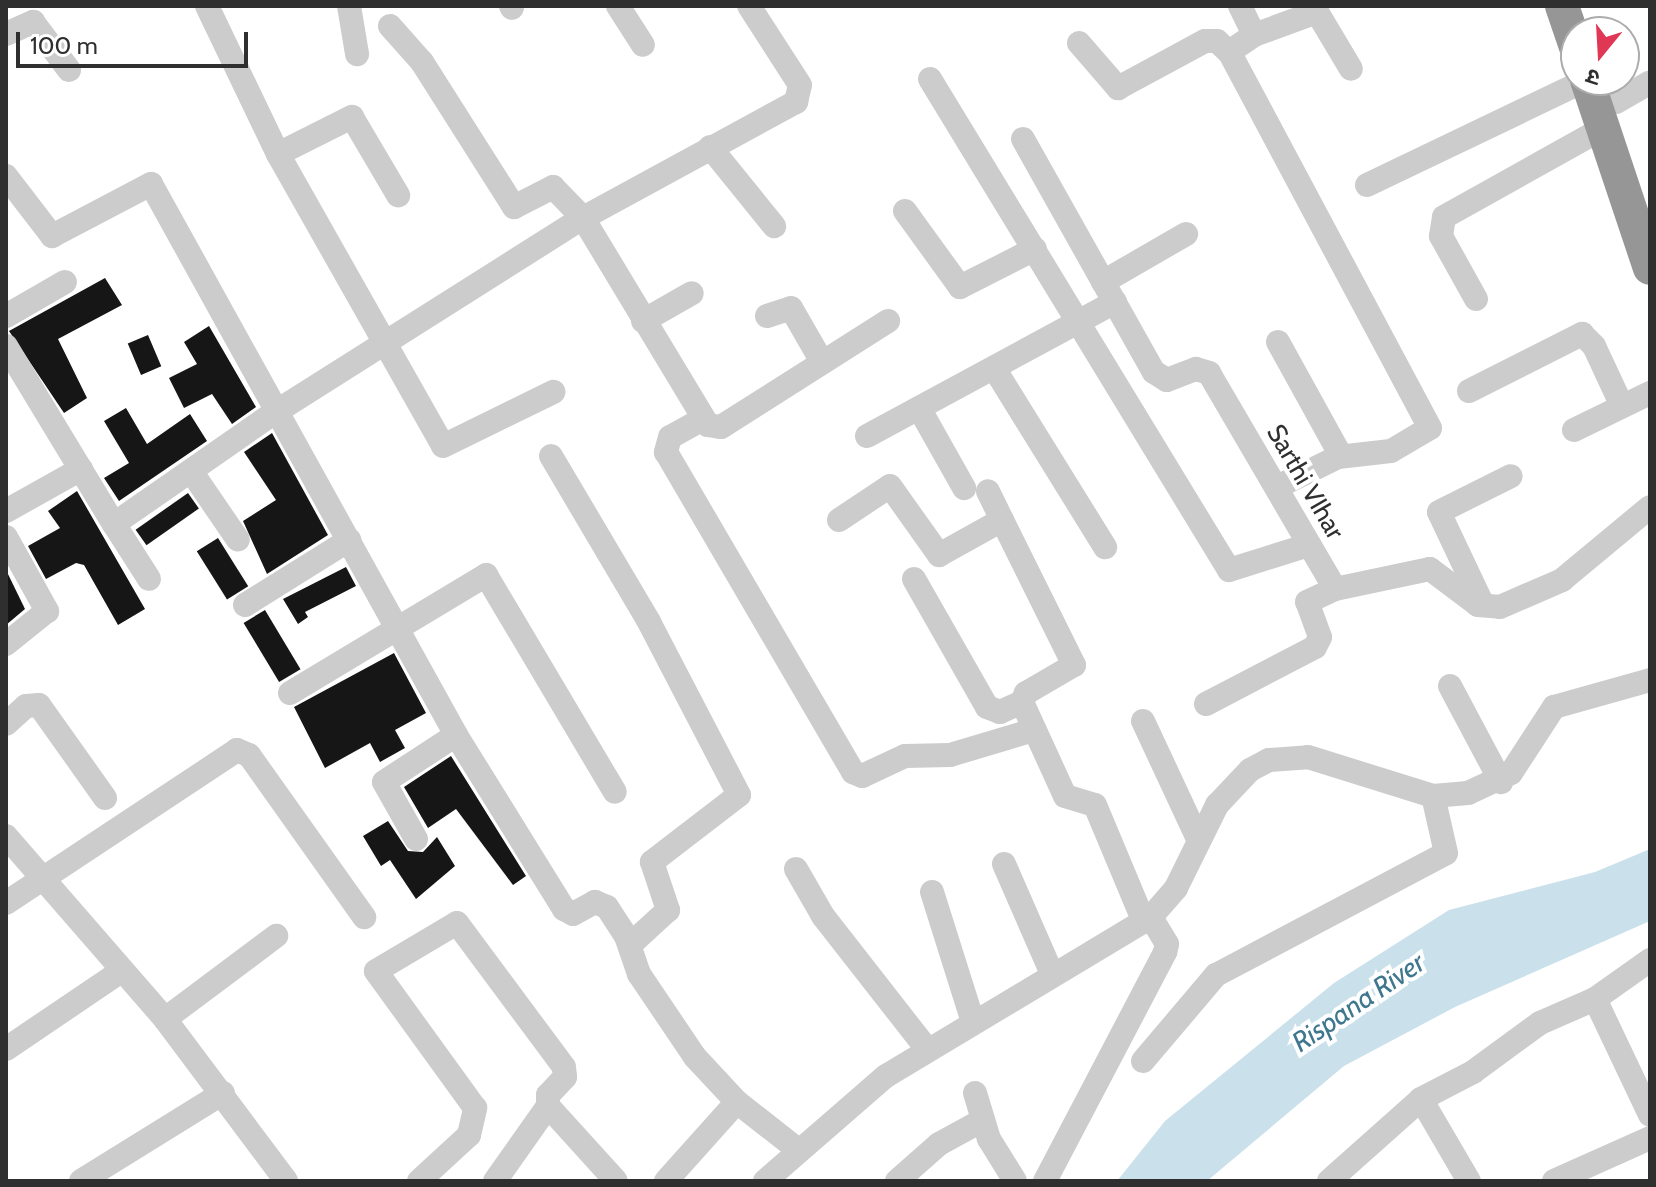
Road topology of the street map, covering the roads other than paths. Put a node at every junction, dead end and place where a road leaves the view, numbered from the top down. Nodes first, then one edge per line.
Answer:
1 (207, 6) edge
2 (349, 6) edge
3 (618, 6) edge
4 (749, 6) edge
5 (1240, 6) edge
6 (390, 26) dead end
7 (6, 34) edge
8 (1254, 35) junction
9 (1079, 43) dead end
10 (643, 45) dead end
11 (1229, 52) junction
12 (357, 54) dead end
13 (1351, 69) dead end
14 (69, 70) dead end
15 (930, 79) dead end
16 (1650, 82) edge
17 (1560, 92) edge
18 (1610, 103) edge
19 (1023, 139) dead end
20 (710, 147) junction
21 (278, 154) junction
22 (6, 176) edge
23 (1367, 185) dead end
24 (398, 195) dead end
25 (1650, 203) edge
26 (905, 211) dead end
27 (583, 218) junction
28 (774, 226) dead end
29 (1186, 234) dead end
30 (1035, 249) junction
31 (1650, 268) edge
32 (65, 282) dead end
33 (1109, 292) junction
34 (692, 293) dead end
35 (1476, 299) dead end
36 (6, 316) edge
37 (767, 316) dead end
38 (643, 321) junction
39 (888, 321) dead end
40 (1080, 321) junction
41 (1278, 342) dead end
42 (385, 344) junction
43 (6, 346) edge
44 (822, 362) junction
45 (994, 368) junction
46 (1469, 391) dead end
47 (553, 392) dead end
48 (1650, 393) edge
49 (1622, 406) junction
50 (919, 408) junction
51 (274, 413) junction
52 (701, 420) junction
53 (1574, 430) dead end
54 (867, 436) dead end
55 (551, 456) dead end
56 (1341, 456) junction
57 (81, 469) junction
58 (191, 471) junction
59 (1511, 476) dead end
60 (1277, 487) junction
61 (1650, 507) edge
62 (6, 511) edge
63 (839, 520) dead end
64 (1002, 520) junction
65 (114, 524) junction
66 (6, 537) edge
67 (238, 540) dead end
68 (349, 540) junction
69 (1309, 545) junction
70 (1105, 547) dead end
71 (149, 579) dead end
72 (914, 579) dead end
73 (1335, 589) junction
74 (245, 605) dead end
75 (1484, 607) junction
76 (397, 629) junction
77 (6, 644) edge
78 (1650, 680) edge
79 (1450, 686) dead end
80 (290, 693) dead end
81 (1022, 702) junction
82 (1206, 704) dead end
83 (1143, 721) dead end
84 (6, 724) edge
85 (1034, 730) junction
86 (456, 735) junction
87 (1501, 782) junction
88 (615, 792) dead end
89 (1433, 796) junction
90 (105, 798) dead end
91 (6, 836) edge
92 (416, 839) dead end
93 (1199, 841) junction
94 (1004, 864) dead end
95 (796, 869) dead end
96 (43, 881) junction
97 (932, 892) dead end
98 (6, 903) edge
99 (364, 917) dead end
100 (1147, 919) junction
101 (276, 936) dead end
102 (630, 945) junction
103 (1650, 960) edge
104 (121, 971) junction
105 (1052, 974) junction
106 (1595, 999) junction
107 (165, 1019) junction
108 (973, 1022) junction
109 (6, 1049) edge
110 (927, 1049) junction
111 (1143, 1061) dead end
112 (223, 1093) junction
113 (975, 1093) dead end
114 (1421, 1099) junction
115 (737, 1102) junction
116 (548, 1106) junction
117 (1650, 1115) edge
118 (983, 1120) junction
119 (1650, 1138) edge
120 (797, 1149) junction
121 (81, 1181) edge
122 (286, 1181) edge
123 (419, 1181) edge
124 (495, 1181) edge
125 (616, 1181) edge
126 (666, 1181) edge
127 (765, 1181) edge
128 (897, 1181) edge
129 (1015, 1181) edge
130 (1045, 1181) edge
131 (1329, 1181) edge
132 (1469, 1181) edge
133 (1554, 1181) edge

1 - 21 street
2 - 12 street
3 - 10 street
4 - 20 street
5 - 8 street
6 - 27 street
7 - 14 street
8 - 11 street
8 - 13 street
9 - 11 street
11 - 56 street
15 - 30 street
16 - 18 street
17 - 23 street
18 - 25 highway
18 - 31 highway
18 - 35 street
19 - 33 street, Sarthi VIhar
20 - 27 street
20 - 28 street
21 - 24 street
21 - 42 street
22 - 51 street
26 - 30 street
27 - 38 street
27 - 42 street
29 - 33 street
30 - 40 street
32 - 36 street
33 - 40 street
33 - 60 street, Sarthi VIhar
34 - 38 street
37 - 44 street
38 - 52 street
39 - 44 street
40 - 45 street
40 - 69 street
41 - 56 street
42 - 47 street
42 - 51 street
43 - 57 street
44 - 52 street
45 - 50 street
45 - 70 street
46 - 49 street
48 - 49 street
49 - 53 street
50 - 54 street
50 - 64 street
51 - 58 street
51 - 68 street
52 - 85 street
55 - 102 street
56 - 60 street
57 - 62 street
57 - 65 street
58 - 65 street
58 - 67 street
59 - 75 street
60 - 69 street, Sarthi VIhar
61 - 75 street
63 - 64 street
64 - 81 street
65 - 71 street
66 - 77 street
68 - 74 street
68 - 76 street
69 - 73 street, Sarthi VIhar
72 - 81 street
73 - 75 street
73 - 82 street
76 - 80 street
76 - 86 street
76 - 88 street
78 - 87 street
79 - 87 street
81 - 85 street
83 - 93 street
84 - 90 street
85 - 100 street
86 - 92 street
86 - 102 street
87 - 89 street
89 - 93 street
89 - 111 street
91 - 96 street
93 - 100 street
94 - 105 street
95 - 110 street
96 - 98 street
96 - 99 street
96 - 104 street
97 - 108 street
100 - 105 street
100 - 130 street
101 - 107 street
102 - 115 street
103 - 106 street
104 - 107 street
104 - 109 street
105 - 108 street
106 - 114 street
106 - 117 street
107 - 112 street
108 - 110 street
110 - 120 street
112 - 121 street
112 - 122 street
113 - 118 street
114 - 131 street
114 - 132 street
115 - 120 street
115 - 126 street
116 - 123 street
116 - 124 street
116 - 125 street
118 - 128 street
118 - 129 street
119 - 133 street
120 - 127 street

